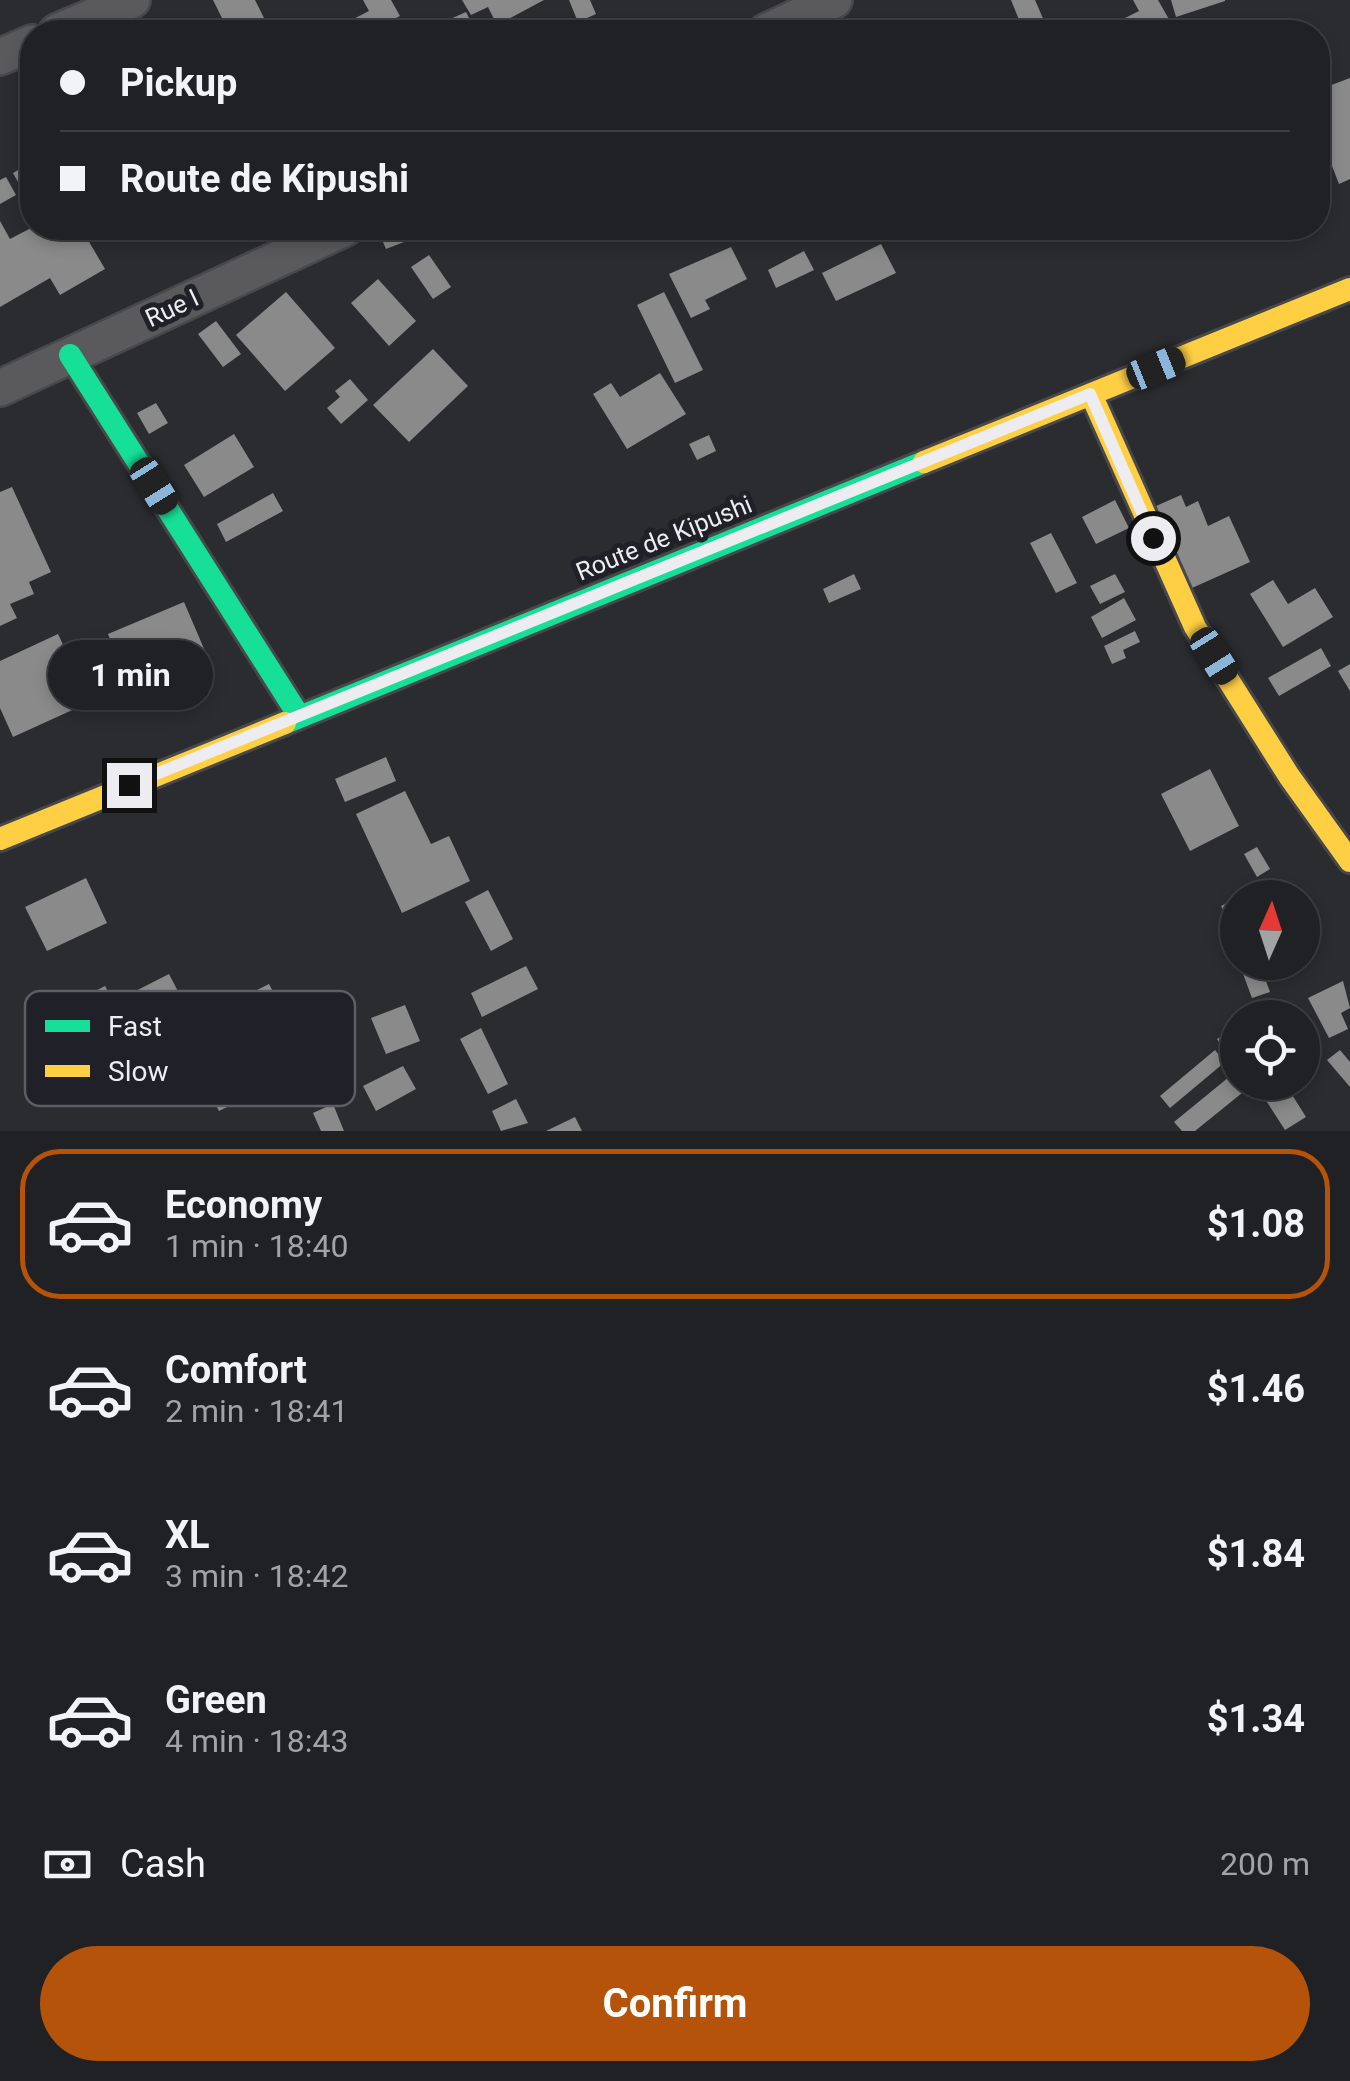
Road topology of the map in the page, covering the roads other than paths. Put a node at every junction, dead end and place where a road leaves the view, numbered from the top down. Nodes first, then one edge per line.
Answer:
1 (132, 0) edge
2 (834, 0) edge
3 (84, 20) edge
4 (792, 20) edge
5 (319, 240) edge
6 (1350, 289) edge
7 (70, 355) junction
8 (0, 388) edge
9 (1090, 394) junction
10 (300, 716) junction
11 (0, 838) edge
12 (1350, 861) edge

1 - 3 street
2 - 4 street
5 - 7 street, Rue I
6 - 9 main road, Route de Kipushi
7 - 8 street, Rue I
7 - 10 main road
9 - 10 main road, Route de Kipushi
9 - 12 main road
10 - 11 main road, Route de Kipushi

